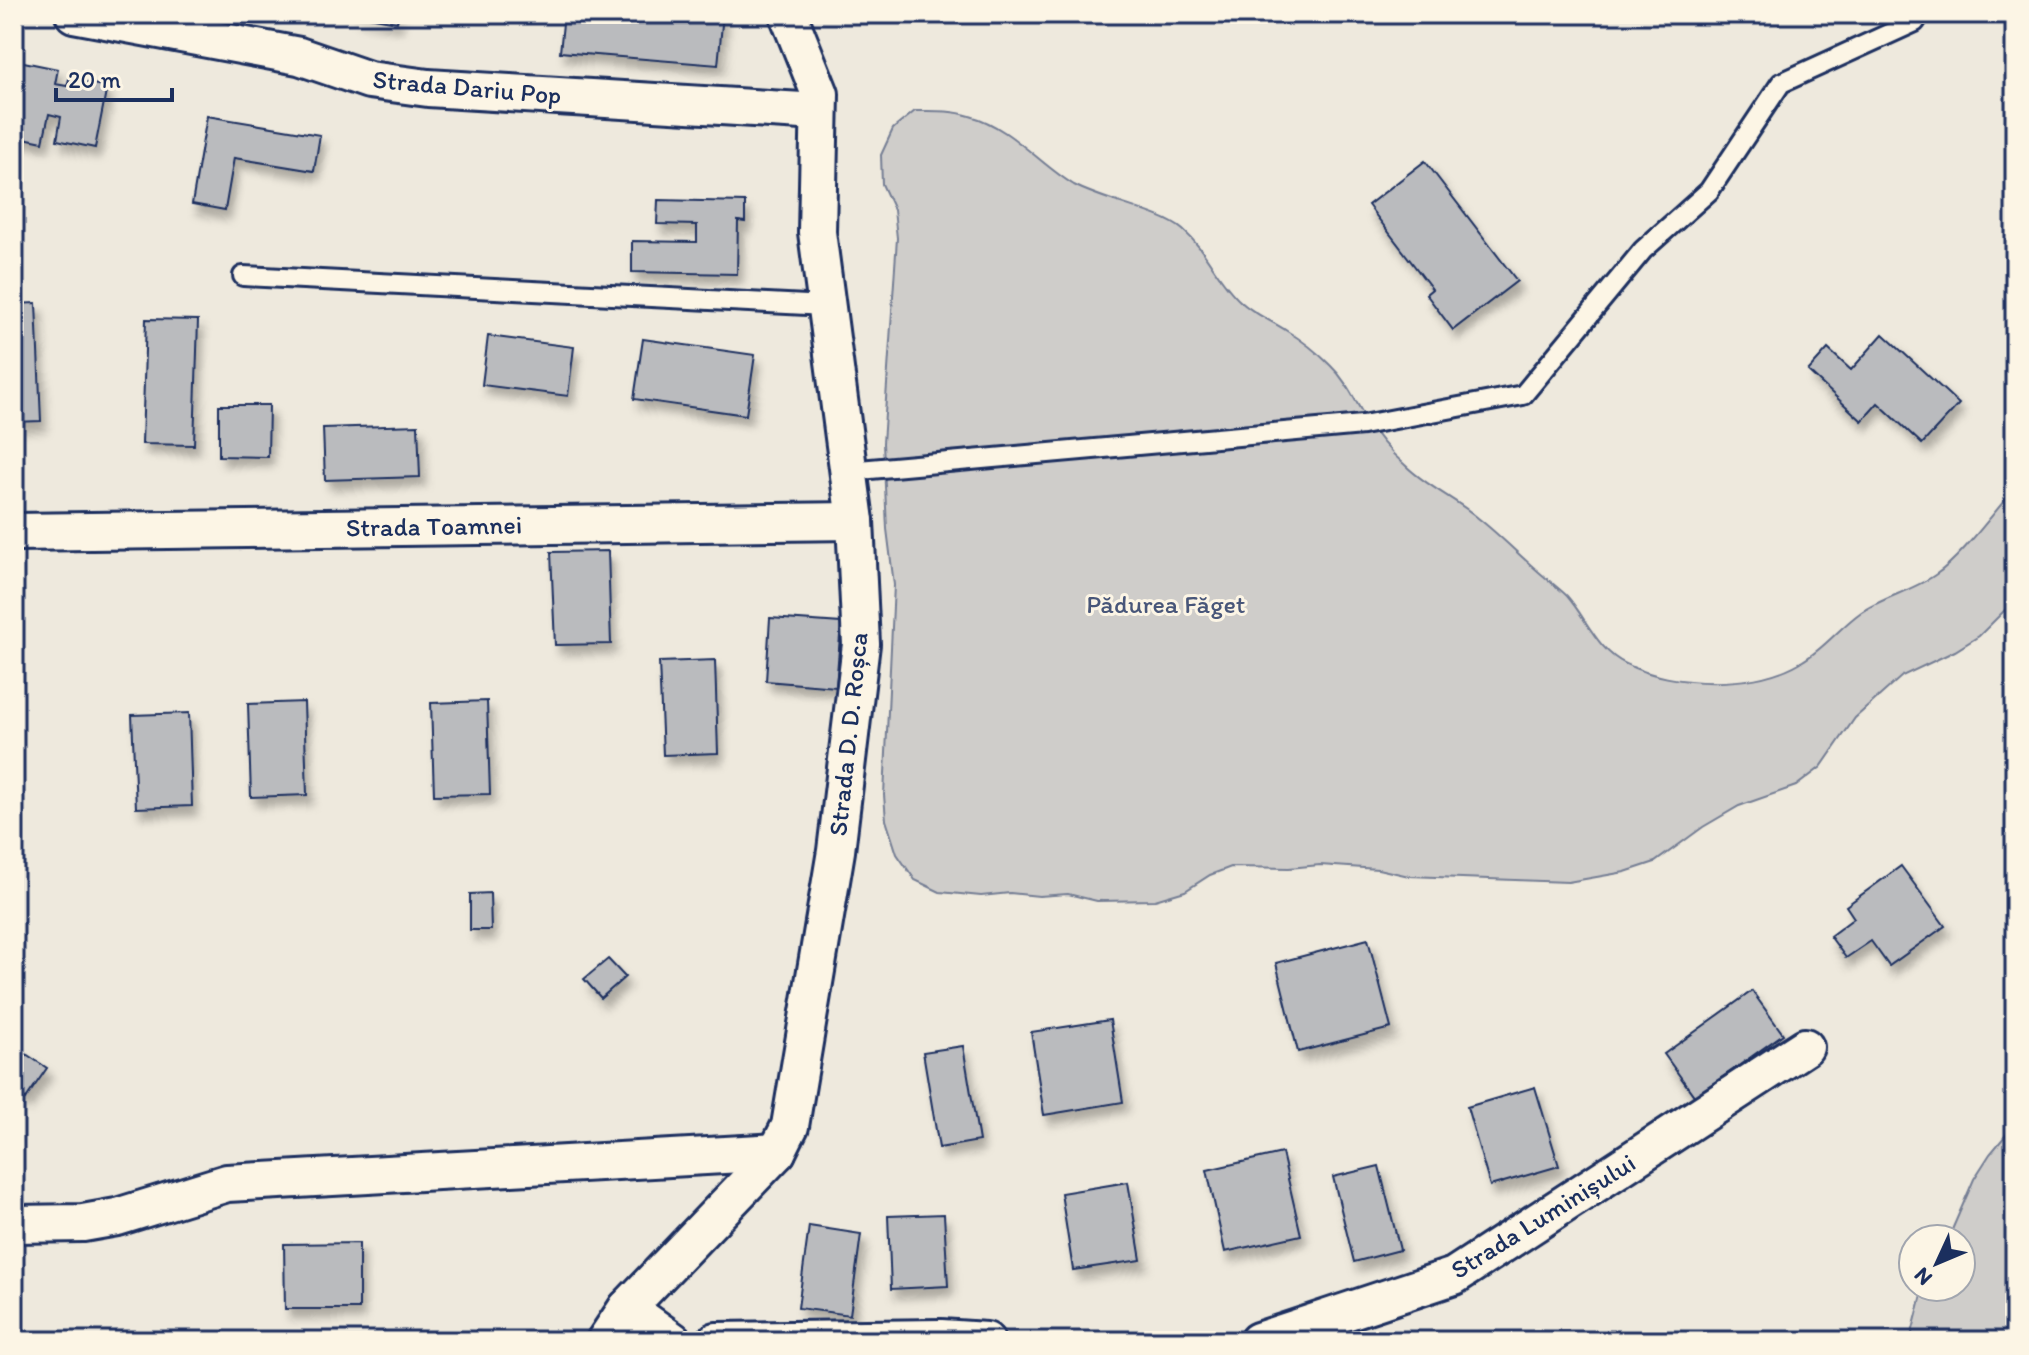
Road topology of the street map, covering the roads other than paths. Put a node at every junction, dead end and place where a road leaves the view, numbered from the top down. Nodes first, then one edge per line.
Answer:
1 (74, 14) edge
2 (788, 14) edge
3 (1920, 14) edge
4 (819, 112) junction
5 (243, 276) dead end
6 (826, 306) junction
7 (848, 471) junction
8 (855, 521) junction
9 (14, 532) edge
10 (1805, 1047) dead end
11 (777, 1152) junction
12 (14, 1224) edge
13 (627, 1308) junction
14 (605, 1341) edge
15 (673, 1341) edge
16 (716, 1341) edge
17 (986, 1341) edge
18 (1258, 1341) edge

1 - 4 street, Strada Dariu Pop
2 - 4 street, Strada D. D. Roșca
3 - 7 lane
4 - 6 street, Strada D. D. Roșca
5 - 6 lane
6 - 7 street, Strada D. D. Roșca
7 - 8 street, Strada D. D. Roșca
8 - 9 street, Strada Toamnei
8 - 11 street, Strada D. D. Roșca
10 - 18 street, Strada Luminișului
11 - 12 street
11 - 13 street, Strada D. D. Roșca
13 - 14 street, Strada D. D. Roșca
13 - 15 street
16 - 17 street

